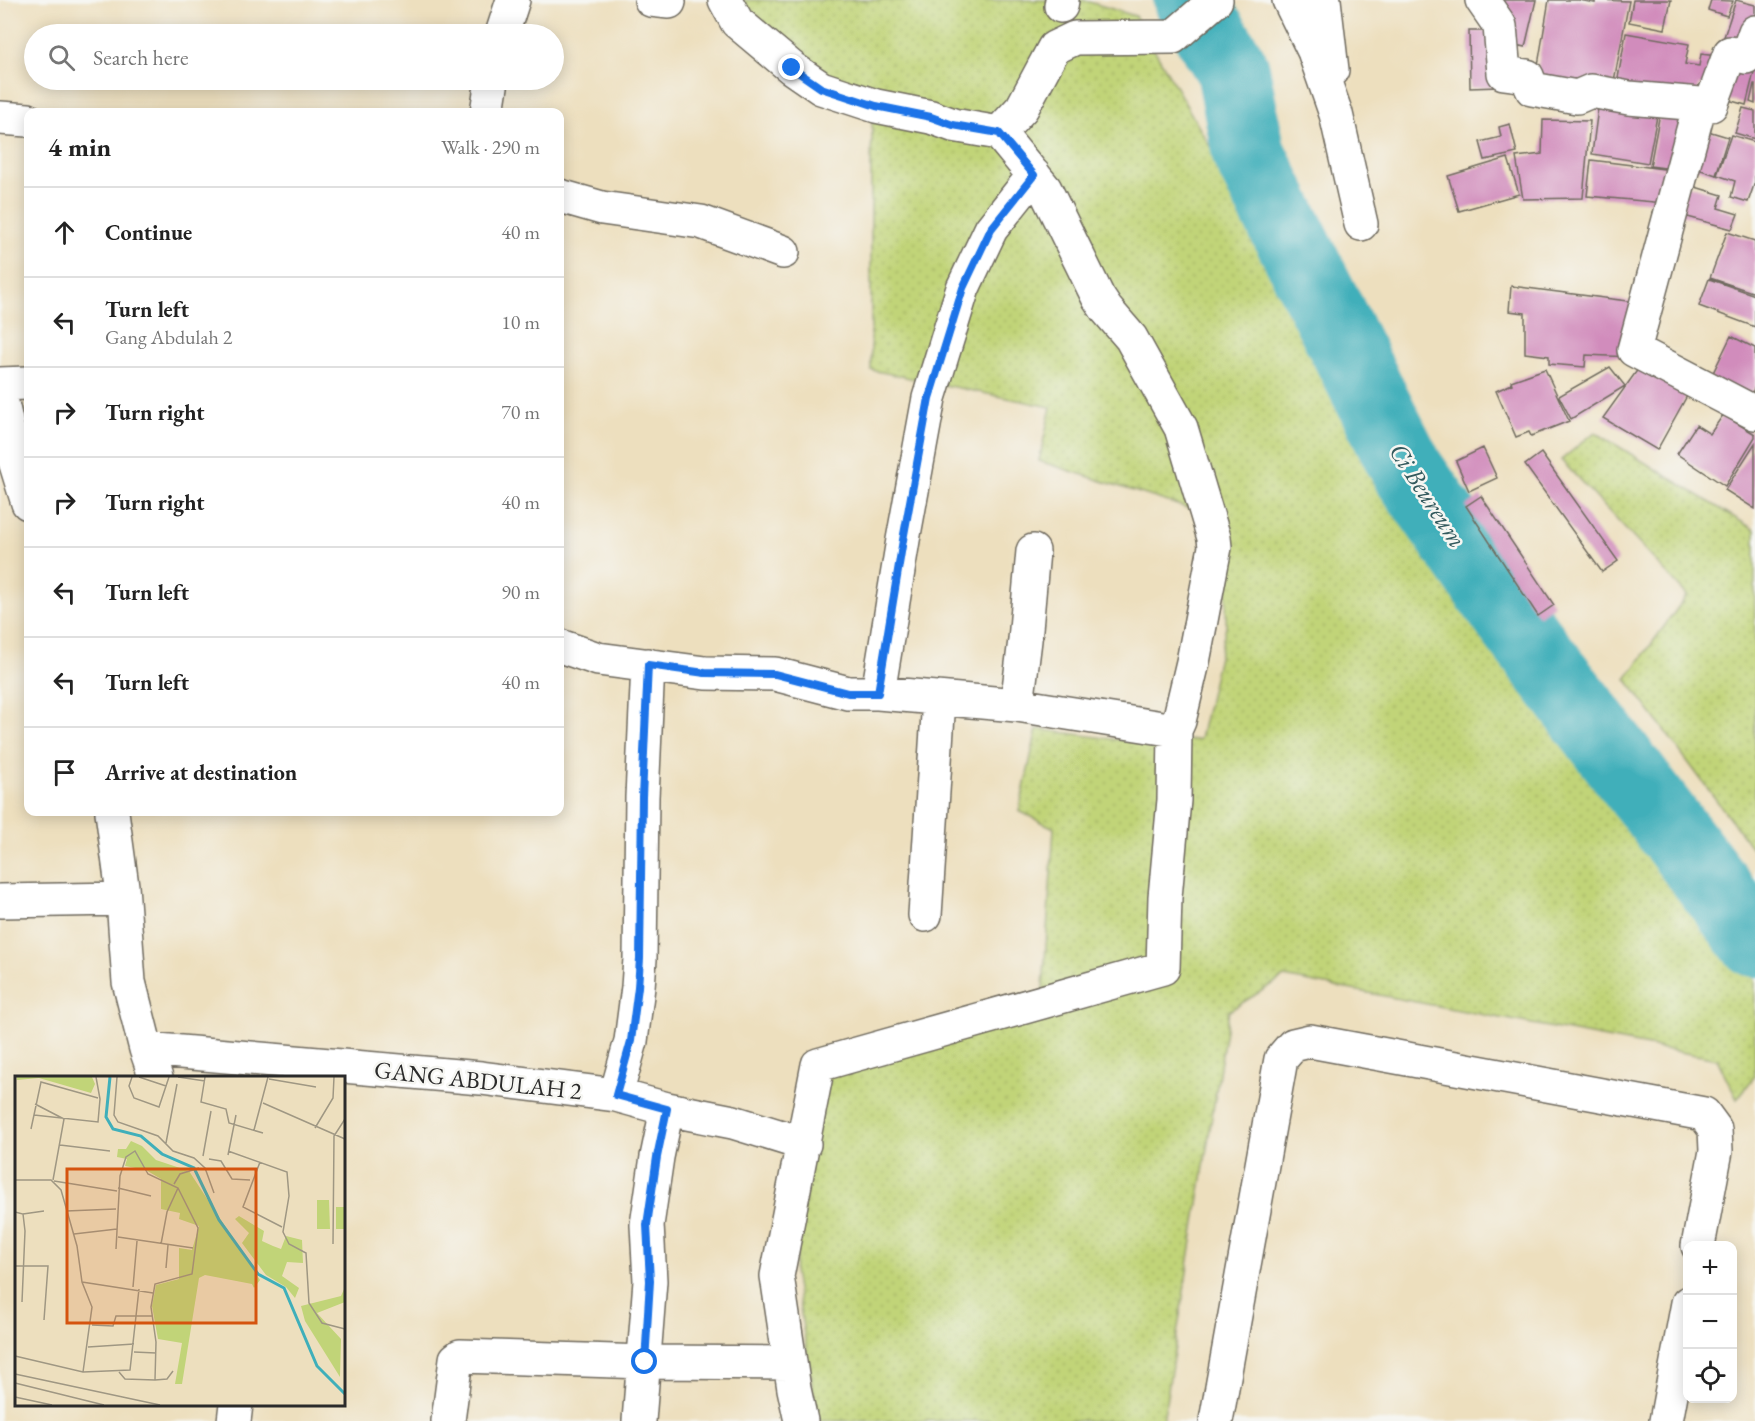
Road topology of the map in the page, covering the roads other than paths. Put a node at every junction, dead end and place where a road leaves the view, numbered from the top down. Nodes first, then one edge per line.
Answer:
1 (513, 0) edge
2 (725, 0) edge
3 (1216, 0) edge
4 (1289, 0) edge
5 (1324, 0) edge
6 (1482, 0) edge
7 (505, 24) edge
8 (1755, 32) edge
9 (490, 90) edge
10 (1700, 104) junction
11 (488, 108) edge
12 (1336, 114) junction
13 (0, 118) edge
14 (24, 120) edge
15 (999, 133) junction
16 (1034, 175) junction
17 (564, 197) edge
18 (1361, 224) dead end
19 (783, 252) dead end
20 (24, 383) edge
21 (0, 384) edge
22 (0, 394) edge
23 (1755, 413) edge
24 (24, 490) edge
25 (1033, 550) dead end
26 (564, 647) edge
27 (648, 665) junction
28 (878, 693) junction
29 (939, 699) junction
30 (1017, 705) junction
31 (1175, 730) junction
32 (113, 816) edge
33 (123, 899) junction
34 (0, 901) edge
35 (925, 915) dead end
36 (151, 1063) edge
37 (616, 1095) junction
38 (667, 1109) junction
39 (804, 1144) junction
40 (1699, 1241) edge
41 (1683, 1331) edge
42 (645, 1362) junction
43 (789, 1363) junction
44 (236, 1406) edge
45 (234, 1421) edge
46 (448, 1421) edge
47 (639, 1421) edge
48 (801, 1421) edge
49 (1216, 1421) edge
50 (1666, 1421) edge

1 - 7 street
2 - 15 street
3 - 15 street
4 - 12 street
5 - 12 street
6 - 10 street
8 - 10 street
9 - 11 street
10 - 23 street
12 - 18 street
13 - 14 street
15 - 16 street
16 - 28 street
16 - 31 street
17 - 19 street
20 - 21 street
22 - 24 street
25 - 30 street
26 - 27 street
27 - 28 street
27 - 37 street
28 - 29 street
29 - 30 street
29 - 35 street
30 - 31 street
31 - 39 street
32 - 33 street
33 - 34 street
33 - 36 street
36 - 37 street, GANG ABDULAH 2
37 - 38 street, GANG ABDULAH 2
38 - 39 street, GANG ABDULAH 2
38 - 42 street
39 - 43 street
40 - 49 street
41 - 50 street
42 - 43 street
42 - 46 street
42 - 47 street
43 - 48 street
44 - 45 street

